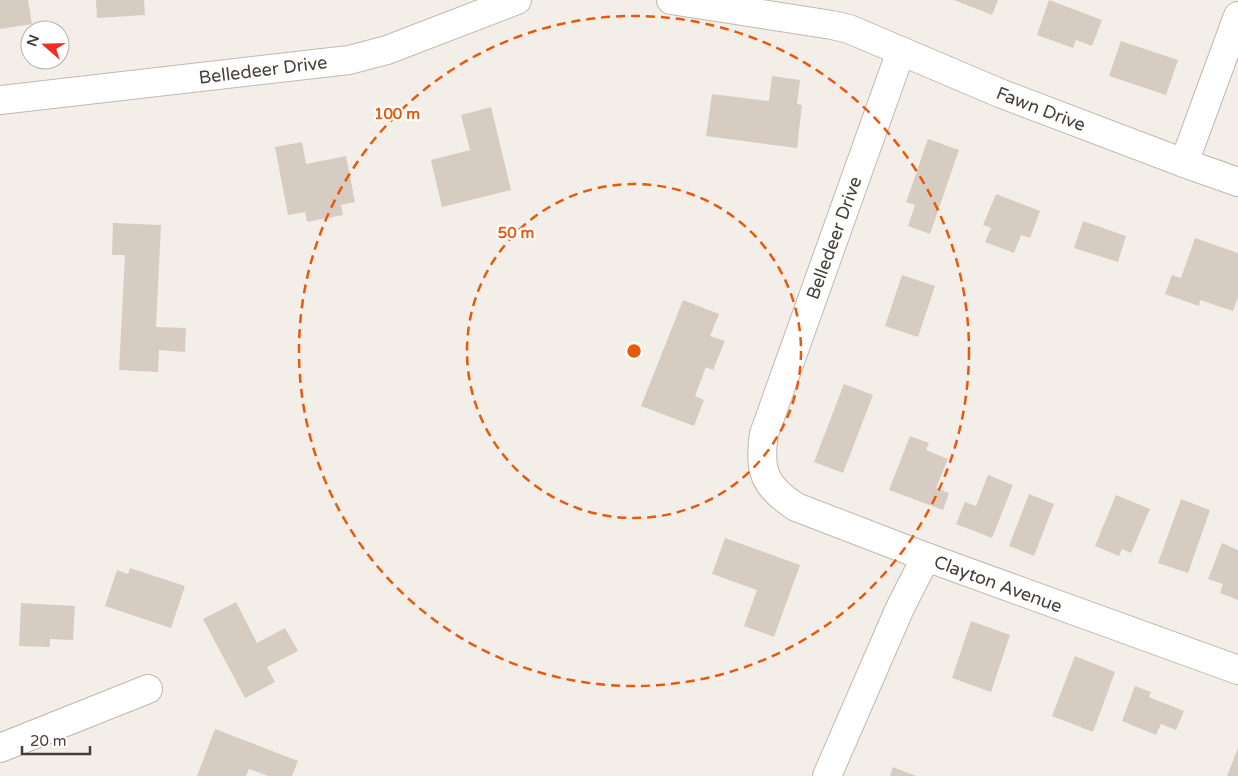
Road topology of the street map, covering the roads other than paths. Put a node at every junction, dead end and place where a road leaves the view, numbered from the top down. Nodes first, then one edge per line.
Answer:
1 (517, 0) edge
2 (671, 0) edge
3 (1238, 16) edge
4 (901, 50) junction
5 (0, 100) edge
6 (1184, 163) junction
7 (1238, 182) edge
8 (926, 558) junction
9 (1238, 670) edge
10 (148, 689) dead end
11 (0, 748) edge
12 (827, 776) edge

1 - 5 street, Belledeer Drive
2 - 4 street
3 - 6 street
4 - 6 street, Fawn Drive
4 - 8 street, Belledeer Drive
6 - 7 street, Fawn Drive
8 - 9 street, Clayton Avenue
8 - 12 street, Clayton Avenue
10 - 11 street

